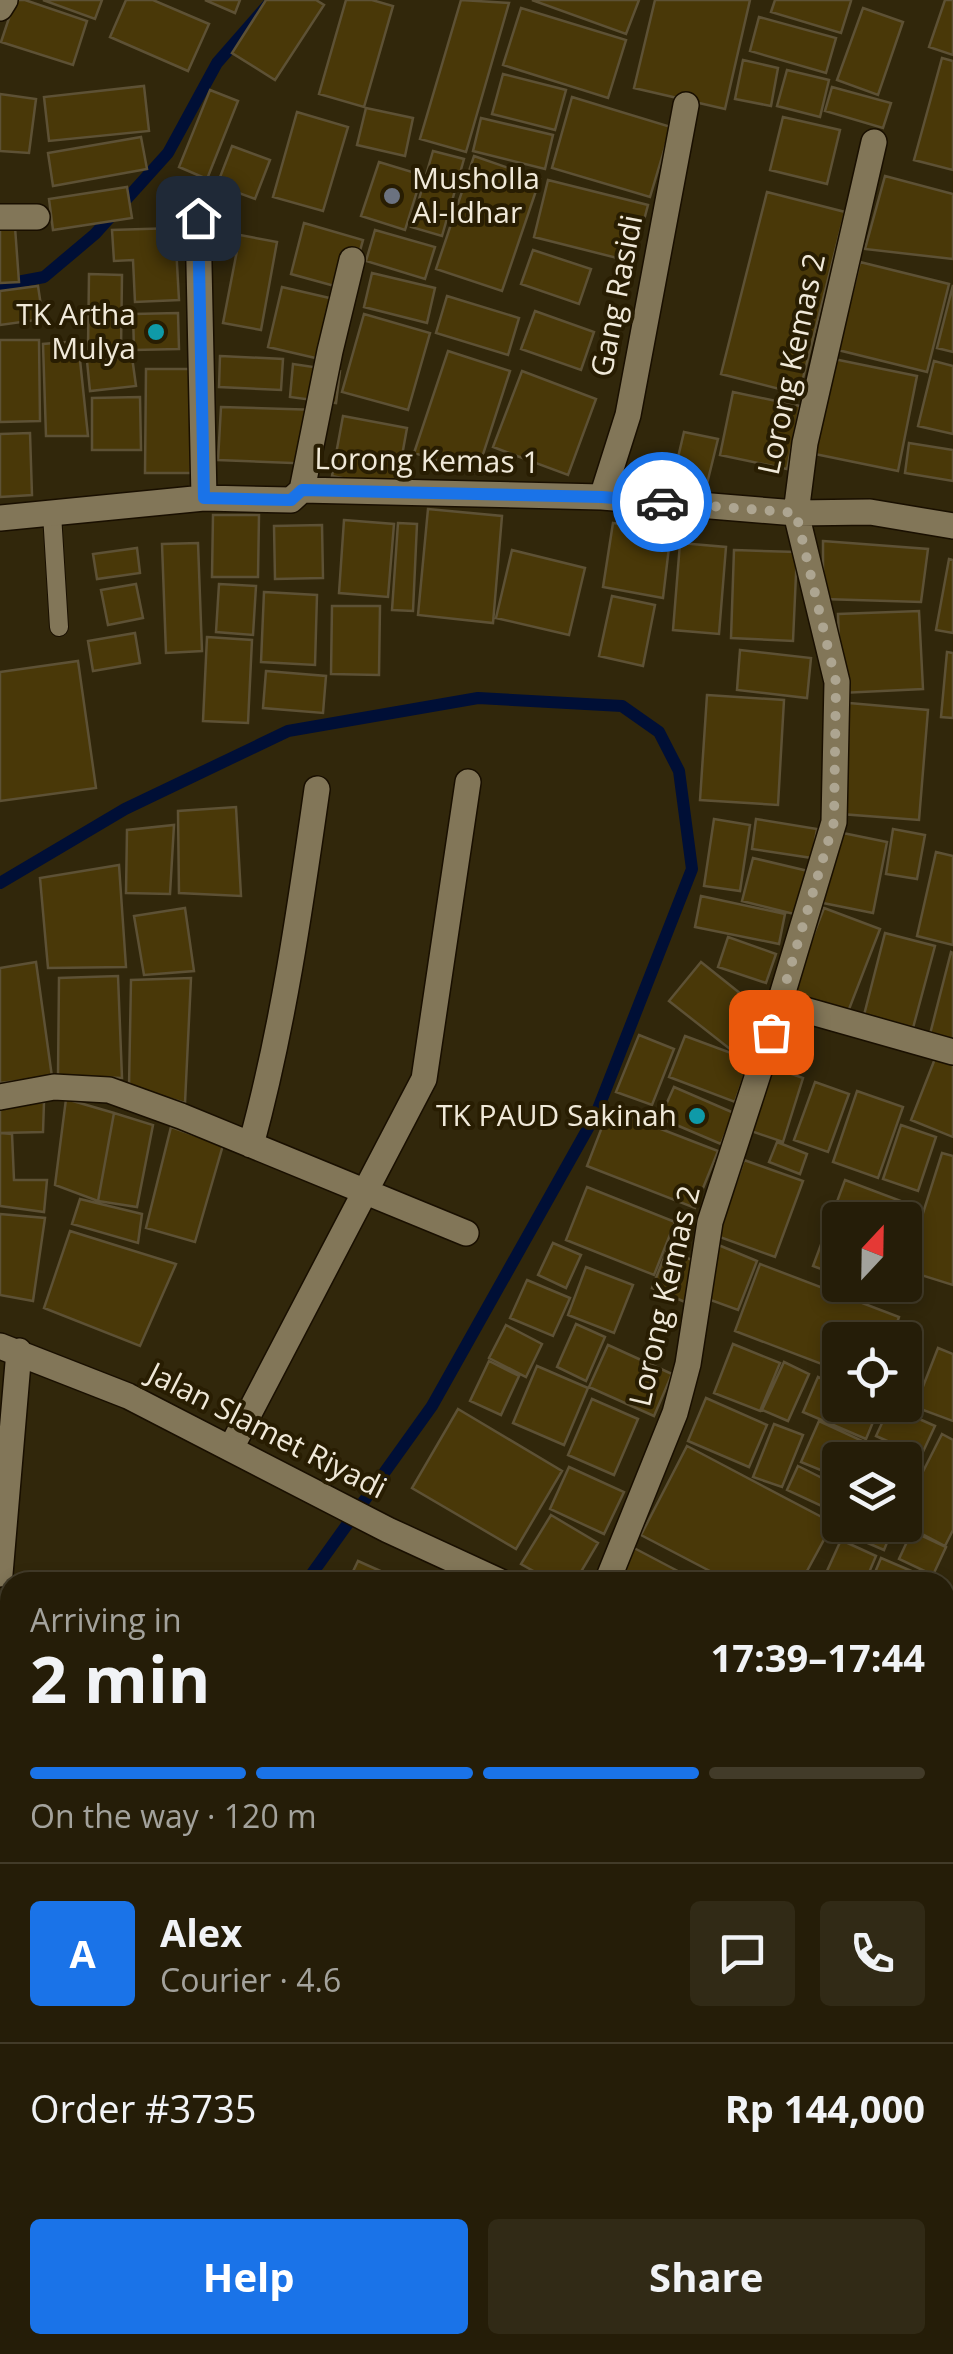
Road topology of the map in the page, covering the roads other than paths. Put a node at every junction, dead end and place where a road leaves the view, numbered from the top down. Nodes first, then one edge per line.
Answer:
1 (5, 0) edge
2 (0, 8) edge
3 (686, 106) dead end
4 (874, 142) dead end
5 (0, 217) edge
6 (38, 217) dead end
7 (198, 218) dead end
8 (352, 260) dead end
9 (302, 490) junction
10 (602, 497) junction
11 (204, 498) junction
12 (796, 513) junction
13 (52, 514) junction
14 (0, 518) edge
15 (953, 526) edge
16 (59, 627) dead end
17 (468, 782) dead end
18 (317, 789) dead end
19 (780, 1003) junction
20 (953, 1052) edge
21 (0, 1097) edge
22 (251, 1145) junction
23 (364, 1191) junction
24 (466, 1233) dead end
25 (10, 1349) edge
26 (230, 1448) junction
27 (0, 1572) edge
28 (478, 1572) edge
29 (611, 1572) edge

1 - 2 street
3 - 10 street, Gang Rasidi
4 - 12 street, Lorong Kemas 2
5 - 6 street
7 - 11 street
8 - 9 street
9 - 10 street, Lorong Kemas 1
9 - 11 street, Lorong Kemas 1
10 - 12 street, Lorong Kemas 1
11 - 13 street, Lorong Kemas 1
12 - 15 street, Lorong Kemas 1
12 - 19 street, Lorong Kemas 2
13 - 14 street, Lorong Kemas 1
13 - 16 lane
17 - 23 street
18 - 22 street
19 - 20 street
19 - 29 street, Lorong Kemas 2
21 - 22 street
22 - 23 street
23 - 24 street
23 - 26 street
25 - 26 street, Jalan Slamet Riyadi
25 - 27 street
26 - 28 street, Jalan Slamet Riyadi

